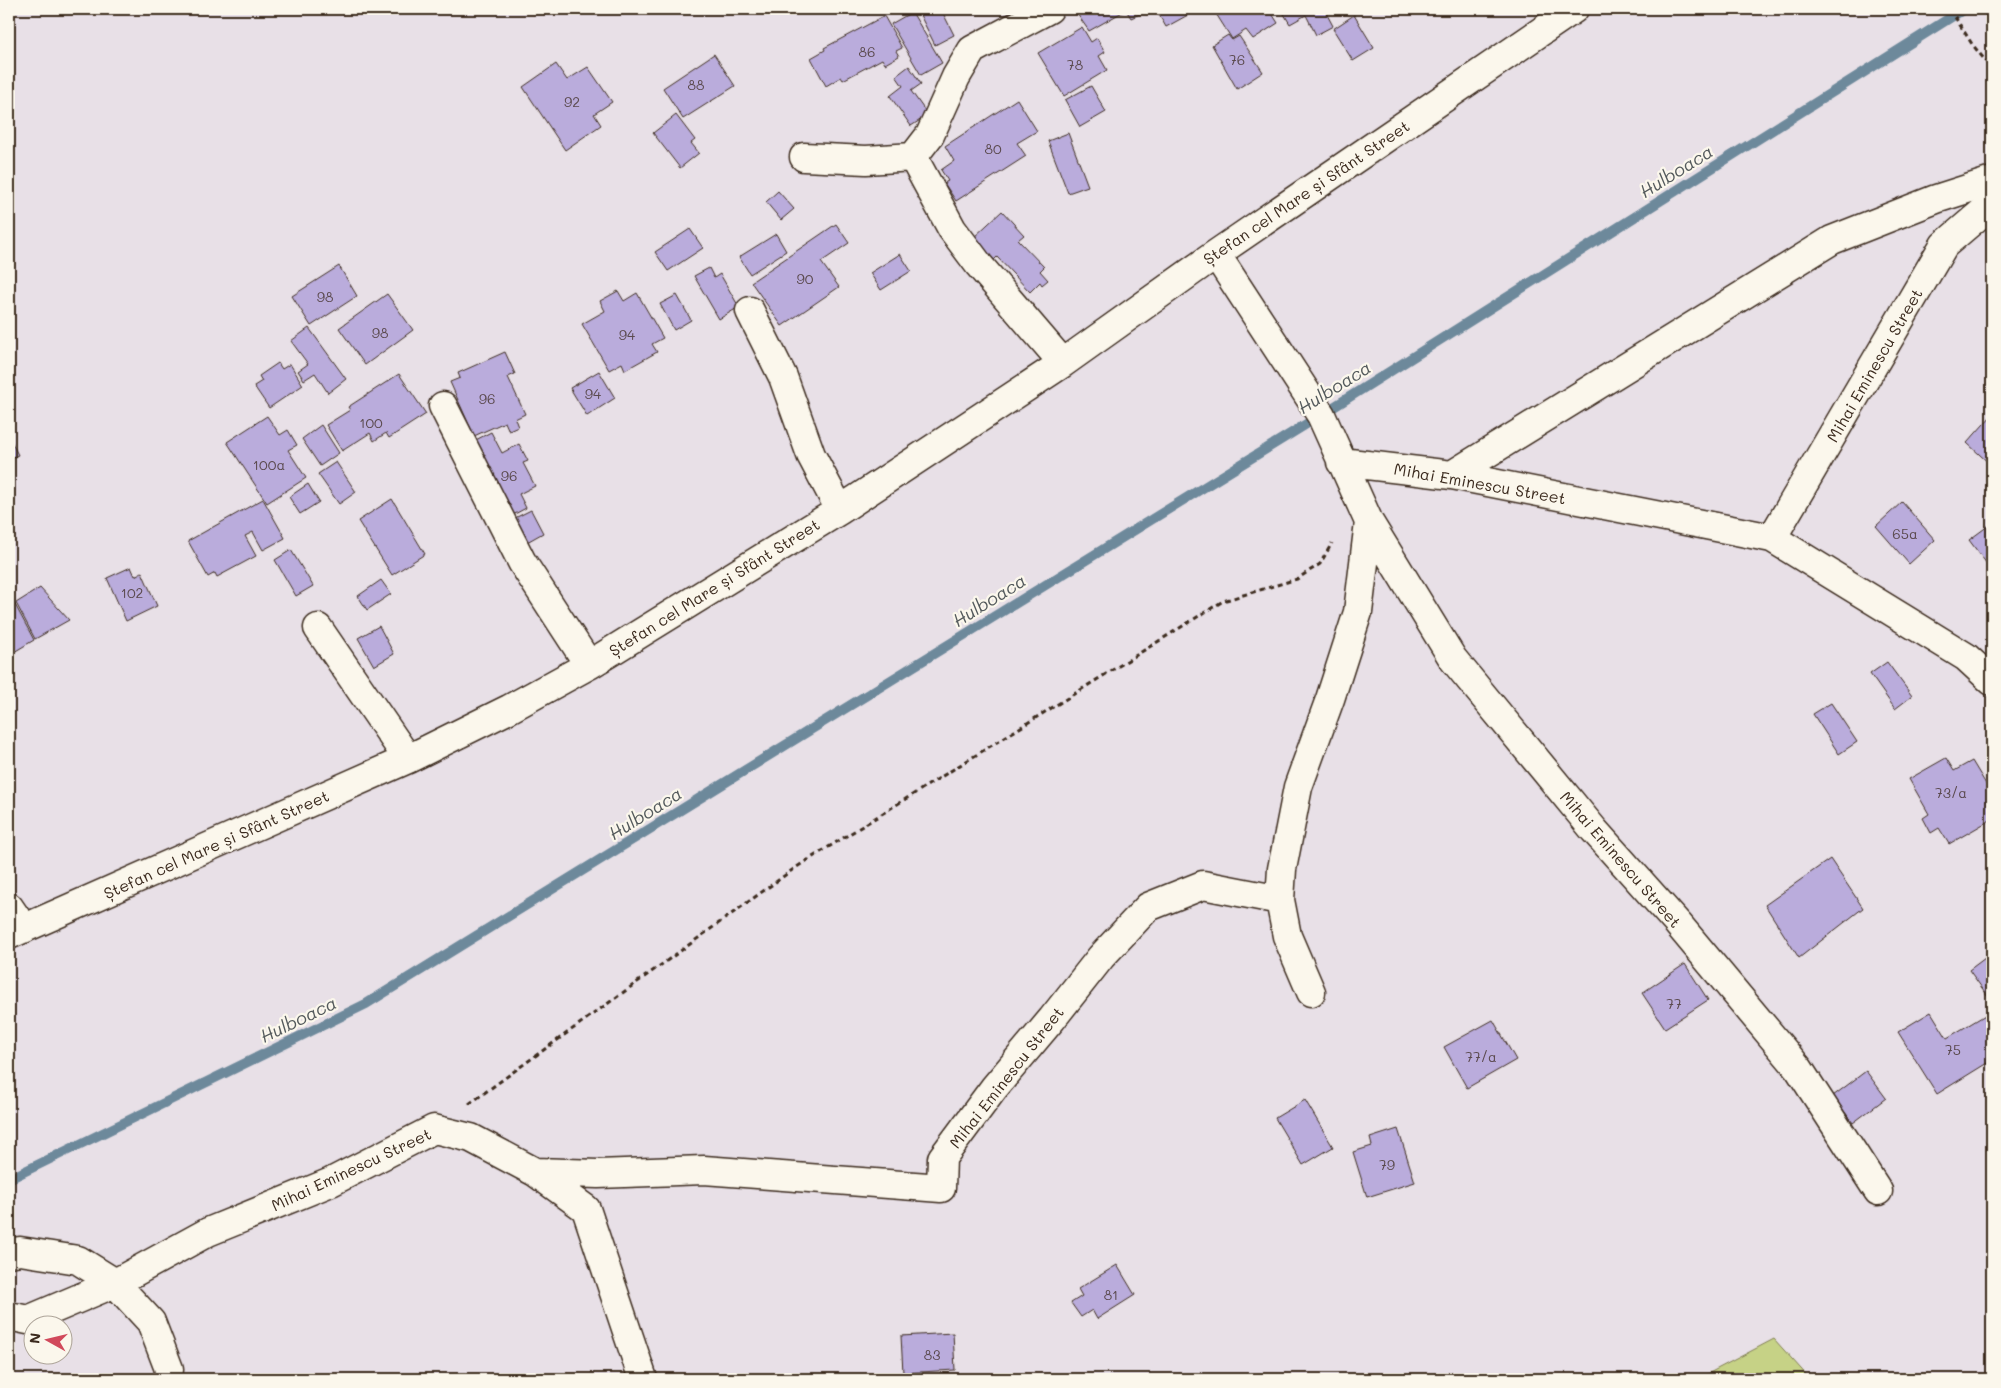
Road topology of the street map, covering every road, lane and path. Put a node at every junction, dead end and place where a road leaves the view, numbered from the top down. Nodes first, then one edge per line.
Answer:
1 (1048, 9) edge
2 (1574, 9) edge
3 (1950, 9) edge
4 (1544, 16) edge
5 (1992, 69) edge
6 (804, 157) dead end
7 (913, 157) junction
8 (1992, 181) edge
9 (1992, 204) edge
10 (1216, 254) junction
11 (750, 311) dead end
12 (1063, 364) junction
13 (443, 406) dead end
14 (1341, 462) junction
15 (1452, 475) junction
16 (840, 510) junction
17 (1370, 522) junction
18 (1335, 538) dead end
19 (1772, 538) junction
20 (318, 628) dead end
21 (589, 665) junction
22 (1992, 681) edge
23 (408, 759) junction
24 (1280, 900) junction
25 (9, 907) edge
26 (16, 932) edge
27 (1311, 992) dead end
28 (434, 1129) junction
29 (535, 1172) junction
30 (1878, 1191) dead end
31 (9, 1253) edge
32 (115, 1283) junction
33 (9, 1316) edge
34 (168, 1379) edge
35 (643, 1379) edge

1 - 7 street
2 - 4 street, Ștefan cel Mare și Sfânt Street
3 - 5 path
4 - 10 street, Ștefan cel Mare și Sfânt Street
6 - 7 street
7 - 12 street
8 - 15 street
9 - 19 street, Mihai Eminescu Street
10 - 12 street, Ștefan cel Mare și Sfânt Street
10 - 14 street
11 - 16 street
12 - 16 street, Ștefan cel Mare și Sfânt Street
13 - 21 street
14 - 15 street, Mihai Eminescu Street
14 - 17 street, Mihai Eminescu Street
15 - 19 street, Mihai Eminescu Street
16 - 21 street, Ștefan cel Mare și Sfânt Street
17 - 24 street
17 - 30 street, Mihai Eminescu Street
18 - 28 path
19 - 22 street, Mihai Eminescu Street
20 - 23 street
21 - 23 street, Ștefan cel Mare și Sfânt Street
23 - 26 street, Ștefan cel Mare și Sfânt Street
24 - 27 street
24 - 29 street, Mihai Eminescu Street
25 - 26 street, Ștefan cel Mare și Sfânt Street
28 - 29 street, Mihai Eminescu Street
28 - 32 street, Mihai Eminescu Street
29 - 35 street, Mihai Eminescu Street
31 - 32 street
32 - 33 street, Mihai Eminescu Street
32 - 34 street

